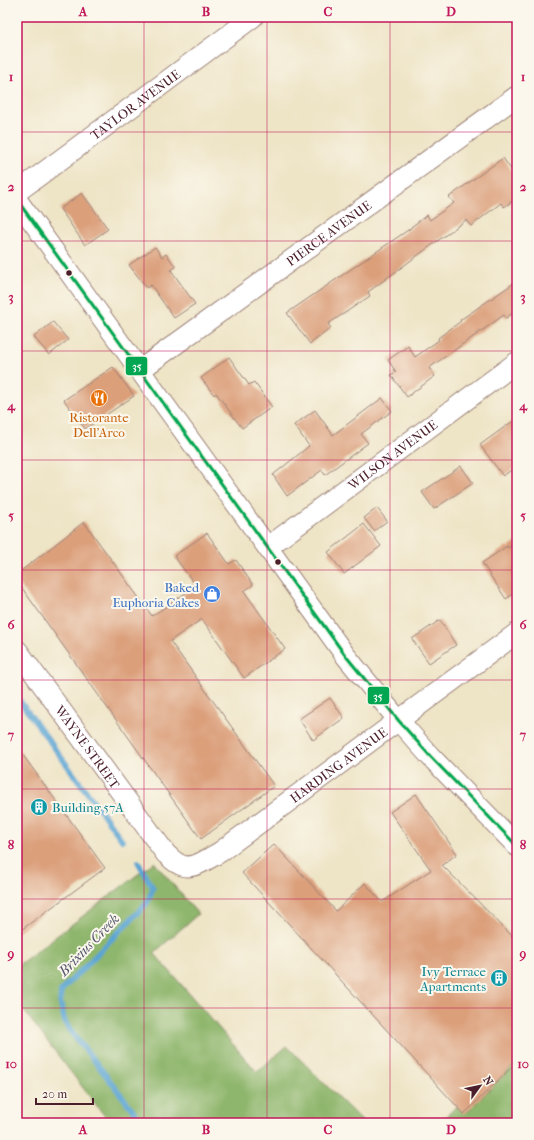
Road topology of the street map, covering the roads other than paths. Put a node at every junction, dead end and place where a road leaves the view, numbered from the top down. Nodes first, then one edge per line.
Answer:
1 (253, 17) edge
2 (517, 96) edge
3 (17, 192) edge
4 (17, 200) edge
5 (517, 362) edge
6 (140, 370) junction
7 (268, 547) junction
8 (517, 633) edge
9 (17, 650) edge
10 (399, 720) junction
11 (517, 846) edge
12 (197, 865) joint

1 - 3 street, TAYLOR AVENUE
2 - 6 street, PIERCE AVENUE
4 - 6 street
5 - 7 street, WILSON AVENUE
6 - 7 street
7 - 10 street
8 - 10 street, HARDING AVENUE
9 - 12 street, WAYNE STREET
10 - 11 street
10 - 12 street, HARDING AVENUE

